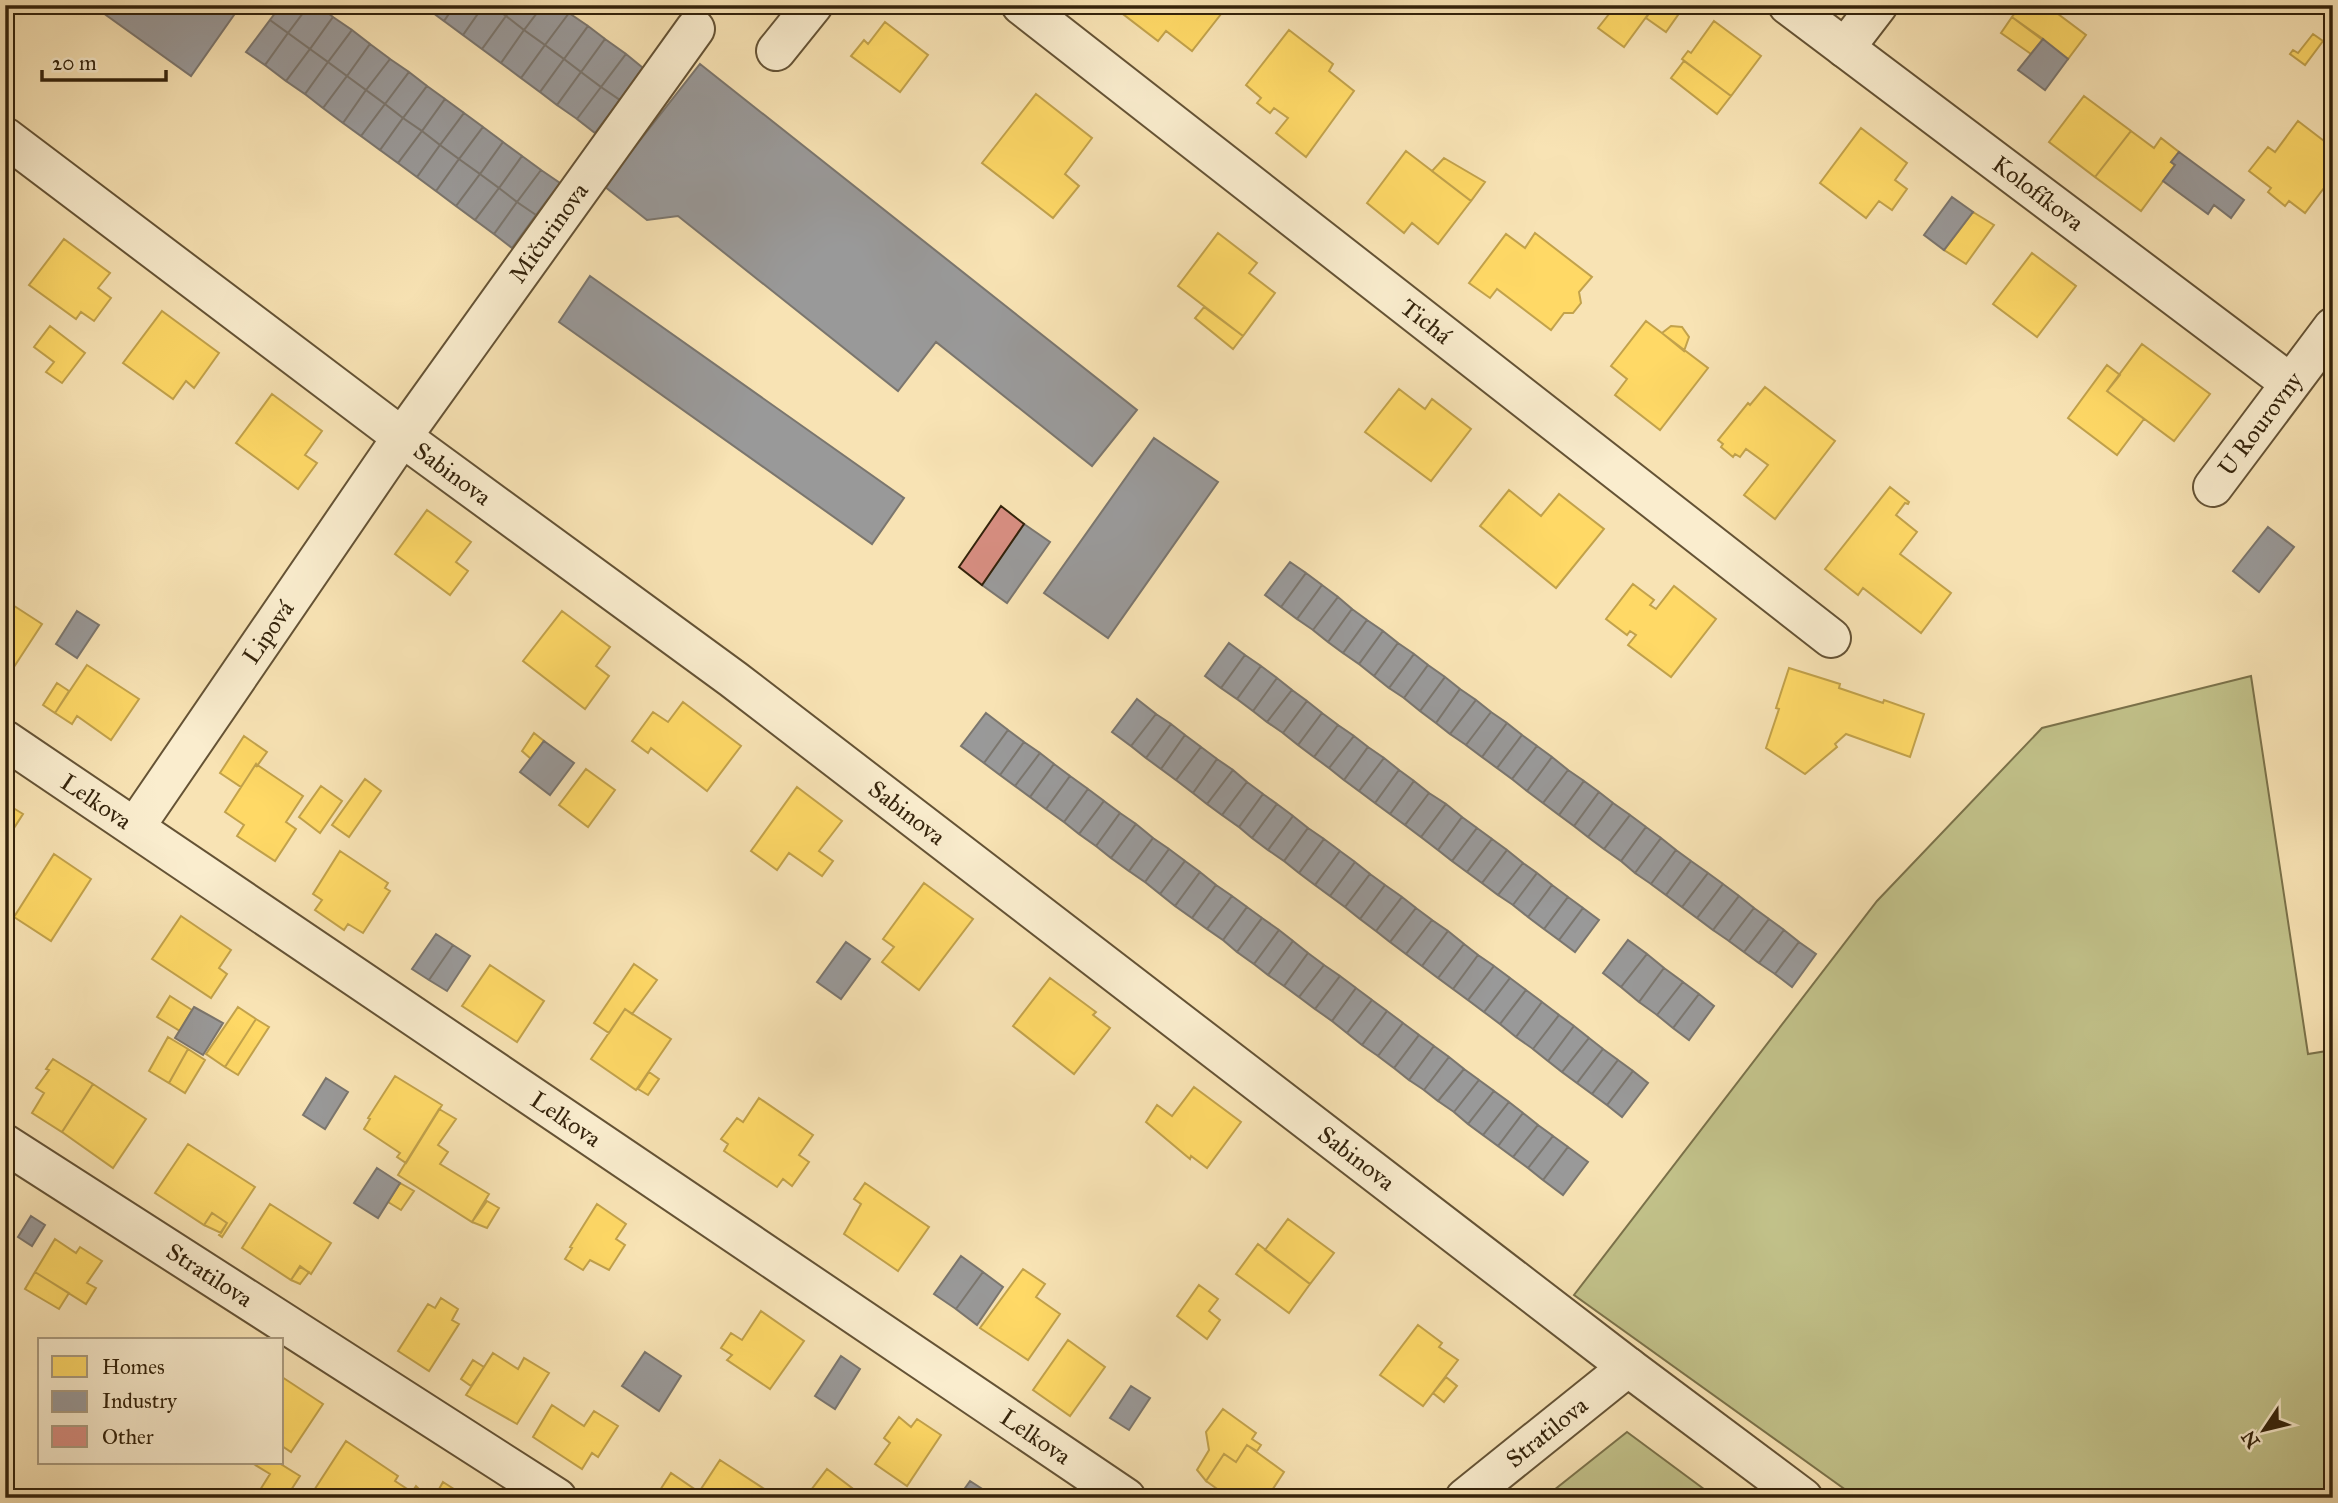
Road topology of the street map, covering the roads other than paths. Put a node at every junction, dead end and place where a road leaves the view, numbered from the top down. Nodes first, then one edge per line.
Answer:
1 (813, 5) edge
2 (1021, 5) edge
3 (1788, 5) edge
4 (1878, 5) edge
5 (695, 29) dead end
6 (1845, 48) junction
7 (776, 51) dead end
8 (5, 137) edge
9 (2333, 327) edge
10 (2290, 383) junction
11 (402, 437) junction
12 (2213, 487) dead end
13 (1831, 638) dead end
14 (5, 740) edge
15 (135, 827) junction
16 (5, 1144) edge
17 (1628, 1367) junction
18 (557, 1498) edge
19 (1126, 1498) edge
20 (1465, 1498) edge
21 (1803, 1498) edge

1 - 7 street
2 - 13 street, Tichá
3 - 6 street, Kolofíkova
4 - 6 street
5 - 11 street, Mičurinova
6 - 10 street, Kolofíkova
8 - 11 street, Sabinova
9 - 10 street, U Rourovny
10 - 12 street, U Rourovny
11 - 15 street, Lipová
11 - 17 street, Sabinova
14 - 15 street, Lelkova
15 - 19 street, Lelkova
16 - 18 street, Stratilova
17 - 20 street, Stratilova
17 - 21 street, Sabinova

